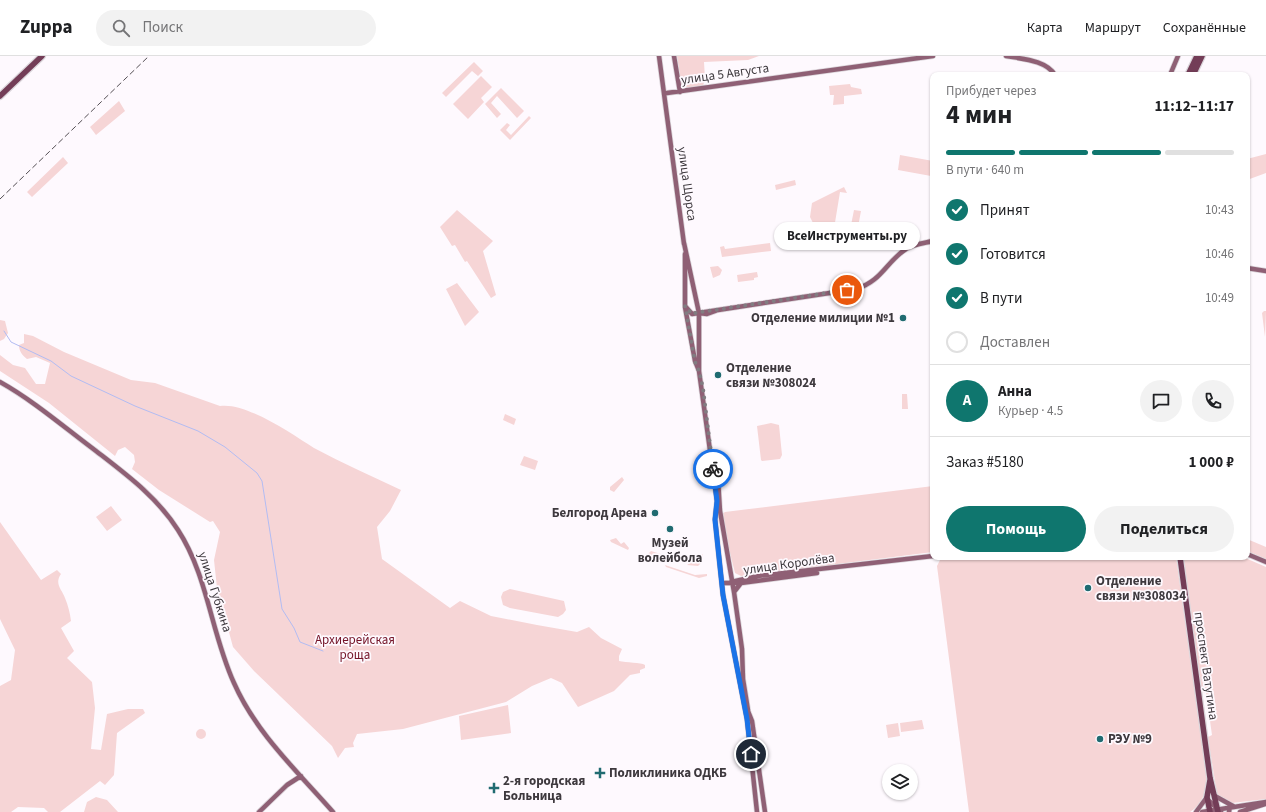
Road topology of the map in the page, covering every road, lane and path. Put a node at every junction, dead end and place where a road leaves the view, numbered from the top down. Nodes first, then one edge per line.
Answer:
1 (42, 56) edge
2 (659, 56) edge
3 (674, 56) edge
4 (933, 56) edge
5 (1006, 56) edge
6 (1178, 56) edge
7 (1197, 56) edge
8 (1202, 56) edge
9 (1053, 72) edge
10 (1171, 72) edge
11 (1189, 72) edge
12 (1194, 72) edge
13 (678, 92) junction
14 (665, 95) junction
15 (0, 96) edge
16 (673, 164) junction
17 (930, 242) edge
18 (684, 243) junction
19 (1250, 268) edge
20 (1266, 270) edge
21 (685, 306) junction
22 (699, 313) junction
23 (699, 371) junction
24 (0, 382) edge
25 (712, 461) junction
26 (1250, 555) edge
27 (930, 556) edge
28 (1180, 560) edge
29 (1266, 562) edge
30 (845, 567) junction
31 (731, 582) junction
32 (722, 583) junction
33 (741, 583) junction
34 (734, 592) junction
35 (745, 712) junction
36 (301, 776) junction
37 (1210, 778) junction
38 (1215, 797) junction
39 (1208, 798) junction
40 (1266, 803) edge
41 (1231, 806) junction
42 (1215, 811) edge
43 (259, 812) edge
44 (333, 812) edge
45 (757, 812) edge
46 (765, 812) edge
47 (1196, 812) edge
48 (1202, 812) edge
49 (1229, 812) edge
50 (1240, 812) edge

1 - 15 main road
2 - 14 main road, улица Щорса
3 - 13 main road
4 - 13 main road, улица 5 Августа
5 - 9 main road
6 - 10 main road
7 - 11 main road
8 - 12 main road
13 - 14 main road, улица 5 Августа
14 - 16 main road, улица Щорса
14 - 16 main road
16 - 18 main road, улица Щорса
17 - 22 main road
18 - 21 main road, улица Щорса
18 - 22 main road
19 - 20 main road
21 - 22 main road
21 - 23 main road, улица Щорса
22 - 23 main road
23 - 25 main road
24 - 36 main road, улица Губкина
25 - 31 main road
25 - 32 main road
26 - 29 main road
27 - 30 main road, улица Королёва
28 - 37 main road, проспект Ватутина
30 - 31 main road, улица Королёва
30 - 33 main road, улица Королёва
31 - 32 main road
31 - 33 main road, улица Королёва
31 - 34 main road
32 - 35 main road
33 - 34 main road
34 - 35 main road
35 - 45 main road
35 - 46 main road
36 - 43 main road
36 - 44 main road, улица Губкина
37 - 38 main road, проспект Ватутина
37 - 39 main road, проспект Ватутина
38 - 39 main road
38 - 41 main road
38 - 42 main road, проспект Ватутина
39 - 42 main road, проспект Ватутина
39 - 47 main road
40 - 41 main road
40 - 50 main road
41 - 42 main road
41 - 49 main road
42 - 48 main road

